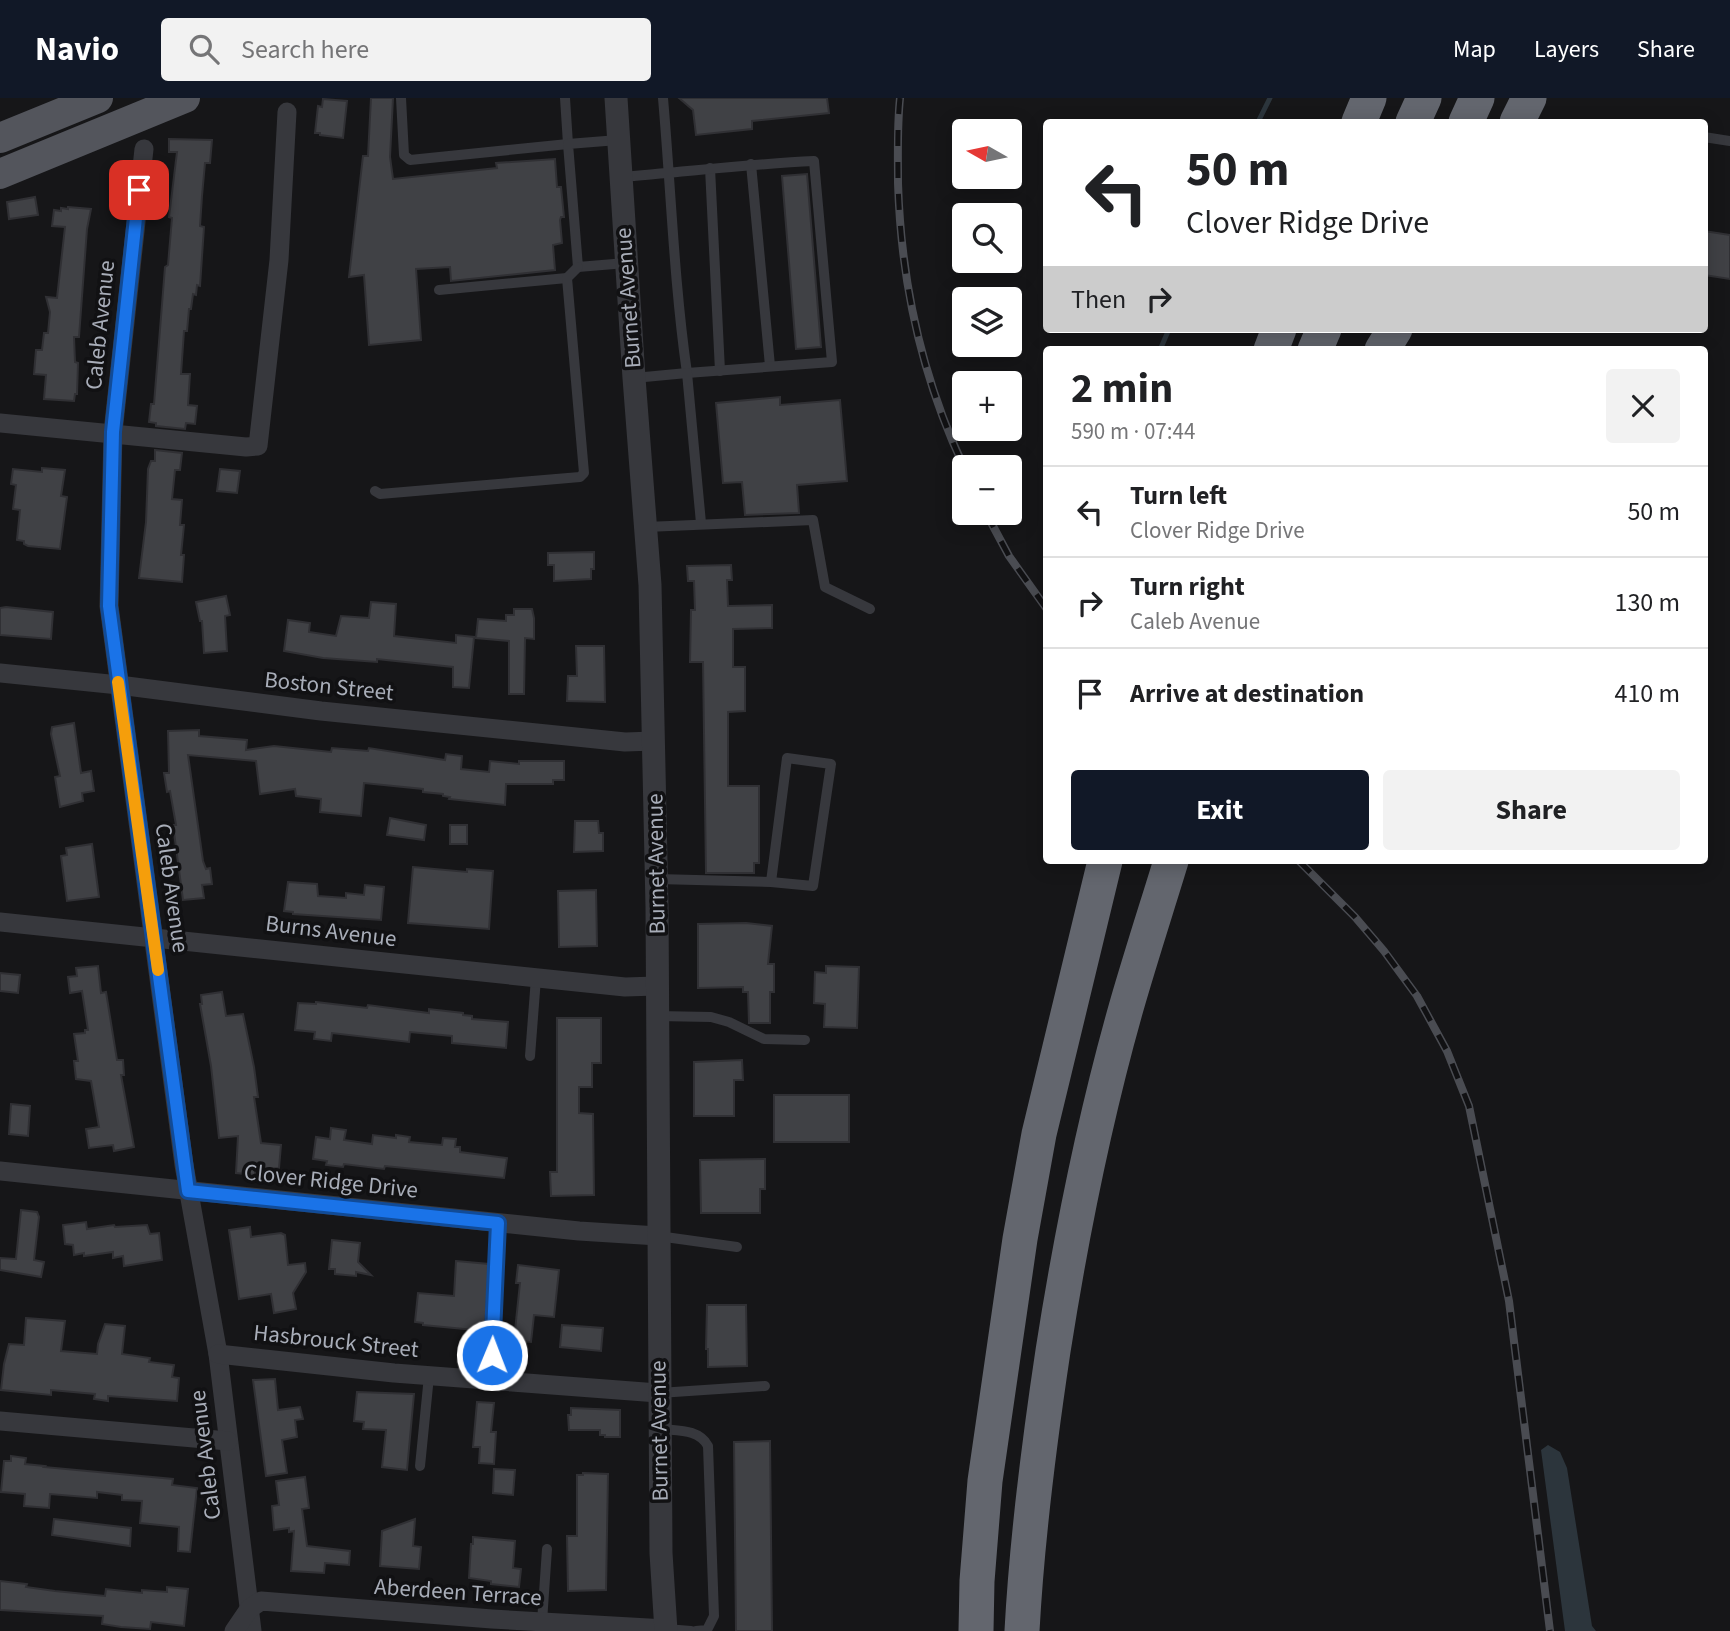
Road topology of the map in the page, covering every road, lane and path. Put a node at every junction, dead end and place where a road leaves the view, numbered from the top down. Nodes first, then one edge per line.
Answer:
1 (98, 98) edge
2 (186, 98) edge
3 (401, 98) edge
4 (565, 98) edge
5 (616, 98) edge
6 (663, 98) edge
7 (1354, 98) edge
8 (1369, 98) edge
9 (1423, 98) edge
10 (1477, 98) edge
11 (1529, 98) edge
12 (287, 112) dead end
13 (1350, 119) edge
14 (1360, 119) edge
15 (1414, 119) edge
16 (1467, 119) edge
17 (1518, 119) edge
18 (65, 123) junction
19 (0, 138) edge
20 (1708, 138) edge
21 (618, 140) junction
22 (1730, 141) edge
23 (568, 144) junction
24 (144, 149) dead end
25 (751, 164) junction
26 (710, 168) junction
27 (668, 173) junction
28 (0, 174) edge
29 (620, 177) junction
30 (626, 263) junction
31 (578, 267) junction
32 (567, 278) junction
33 (439, 290) dead end
34 (770, 366) junction
35 (720, 371) junction
36 (687, 373) junction
37 (634, 378) junction
38 (0, 423) edge
39 (113, 432) junction
40 (375, 491) dead end
41 (701, 523) junction
42 (645, 527) junction
43 (870, 609) dead end
44 (0, 673) edge
45 (119, 685) junction
46 (654, 741) junction
47 (1104, 864) edge
48 (1113, 864) edge
49 (1170, 864) edge
50 (657, 879) junction
51 (771, 882) junction
52 (0, 922) edge
53 (154, 937) junction
54 (1084, 946) junction
55 (536, 978) junction
56 (656, 986) junction
57 (656, 1016) junction
58 (805, 1040) dead end
59 (530, 1056) dead end
60 (0, 1171) edge
61 (188, 1191) junction
62 (498, 1223) junction
63 (658, 1236) junction
64 (737, 1247) dead end
65 (218, 1354) junction
66 (429, 1376) junction
67 (492, 1381) junction
68 (765, 1386) dead end
69 (659, 1393) junction
70 (0, 1422) edge
71 (659, 1429) junction
72 (228, 1441) junction
73 (420, 1466) dead end
74 (547, 1549) dead end
75 (249, 1609) junction
76 (542, 1622) junction
77 (666, 1630) edge
78 (234, 1631) edge
79 (252, 1631) edge
80 (694, 1631) edge
81 (976, 1631) edge
82 (1021, 1631) edge

1 - 18 main road
2 - 18 main road
3 - 23 lane
4 - 23 lane
5 - 21 street, Burnet Avenue
6 - 27 lane
7 - 13 highway
8 - 14 highway
9 - 15 highway
10 - 16 highway
11 - 17 highway
12 - 39 street
18 - 19 main road
18 - 28 main road
20 - 22 lane
21 - 23 lane
21 - 29 street, Burnet Avenue
23 - 31 lane
24 - 39 street, Caleb Avenue
25 - 26 lane
25 - 34 lane
25 - 34 lane
26 - 27 lane
26 - 35 lane
27 - 29 lane
27 - 36 lane
29 - 30 street, Burnet Avenue
30 - 31 lane
30 - 37 street, Burnet Avenue
31 - 32 lane
32 - 33 lane
32 - 40 lane
34 - 35 lane
35 - 36 lane
36 - 37 lane
36 - 41 lane
37 - 42 street, Burnet Avenue
38 - 39 street
39 - 45 street, Caleb Avenue
41 - 42 lane
41 - 43 lane
42 - 46 street, Burnet Avenue
44 - 45 street, Boston Street
45 - 46 street, Boston Street
45 - 53 street, Caleb Avenue
46 - 50 street, Burnet Avenue
47 - 54 highway
48 - 54 highway
49 - 82 highway
50 - 51 lane
50 - 56 street, Burnet Avenue
51 - 51 lane
52 - 53 street, Burns Avenue
53 - 55 street, Burns Avenue
53 - 61 street, Caleb Avenue
54 - 81 highway
55 - 56 street, Burns Avenue
55 - 59 lane
56 - 57 street, Burnet Avenue
57 - 58 lane
57 - 63 street, Burnet Avenue
60 - 61 street, Clover Ridge Drive
61 - 62 street, Clover Ridge Drive
61 - 65 street, Caleb Avenue
62 - 63 street, Clover Ridge Drive
62 - 67 lane
63 - 64 lane
63 - 69 street, Burnet Avenue
65 - 66 street, Hasbrouck Street
65 - 72 street, Caleb Avenue
66 - 67 street, Hasbrouck Street
66 - 73 lane
67 - 69 street, Hasbrouck Street
68 - 69 lane
69 - 71 street, Burnet Avenue
70 - 72 street
71 - 77 street, Burnet Avenue
71 - 80 lane
72 - 75 street, Caleb Avenue
74 - 76 lane
75 - 76 street, Aberdeen Terrace
75 - 78 street
75 - 79 street, Caleb Avenue
76 - 77 street, Aberdeen Terrace
77 - 80 lane

